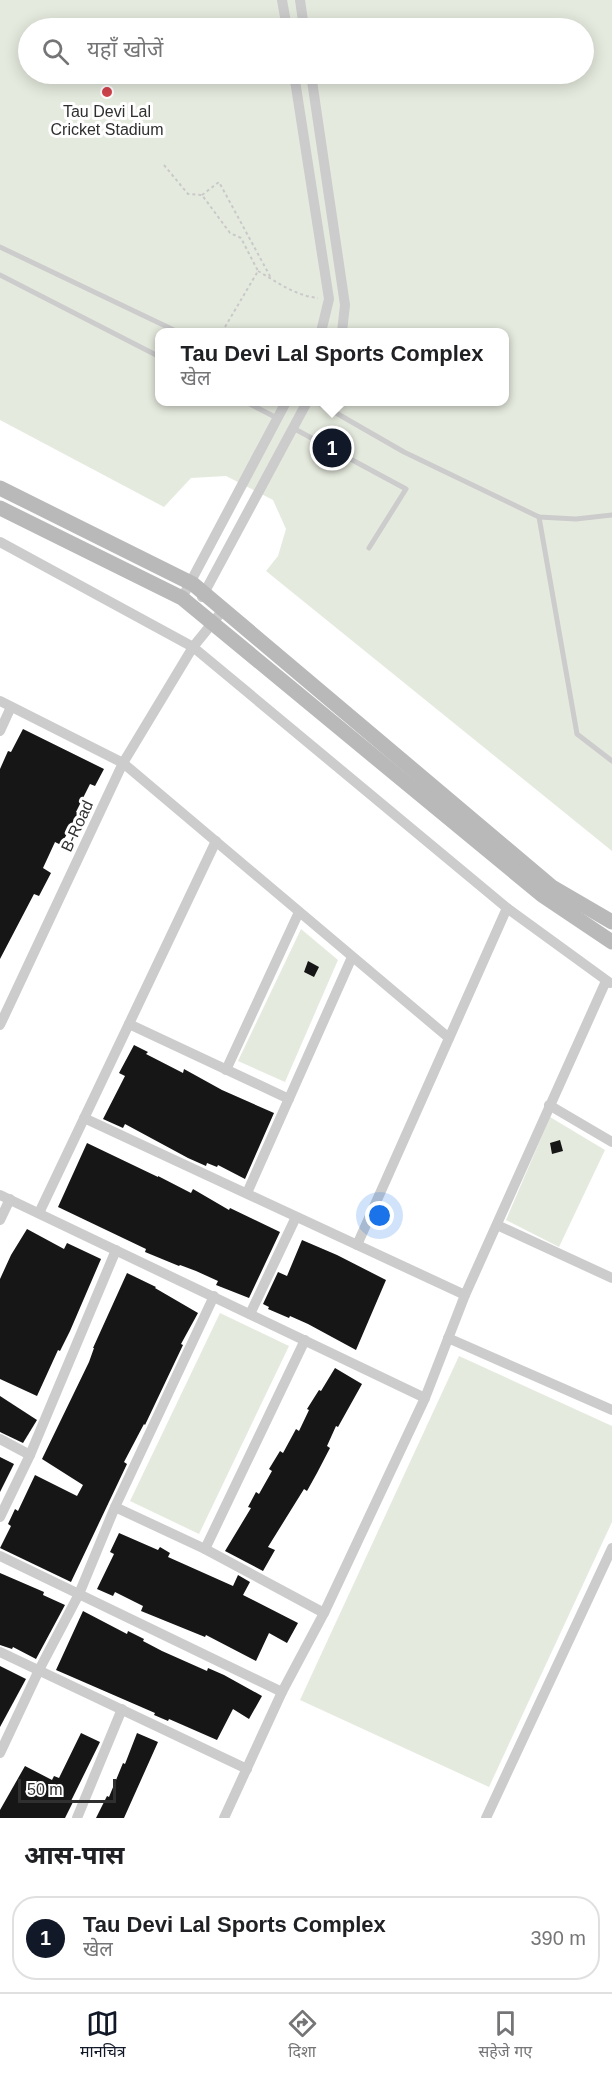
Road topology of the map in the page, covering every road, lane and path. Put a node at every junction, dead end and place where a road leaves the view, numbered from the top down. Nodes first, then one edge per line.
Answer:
1 (282, 0) edge
2 (300, 0) edge
3 (285, 18) edge
4 (303, 18) edge
5 (296, 84) edge
6 (312, 84) edge
7 (164, 165) dead end
8 (202, 195) junction
9 (0, 247) edge
10 (258, 271) junction
11 (0, 275) edge
12 (271, 278) junction
13 (329, 299) junction
14 (168, 328) edge
15 (225, 328) edge
16 (322, 328) edge
17 (343, 328) edge
18 (155, 355) edge
19 (254, 406) edge
20 (284, 406) edge
21 (305, 406) edge
22 (324, 406) edge
23 (277, 418) junction
24 (293, 428) junction
25 (0, 488) edge
26 (0, 508) edge
27 (612, 515) edge
28 (539, 517) junction
29 (0, 542) edge
30 (369, 548) dead end
31 (190, 583) junction
32 (204, 594) junction
33 (182, 598) junction
34 (195, 609) junction
35 (224, 610) junction
36 (212, 624) junction
37 (193, 647) junction
38 (0, 701) edge
39 (11, 707) junction
40 (0, 731) edge
41 (612, 761) edge
42 (123, 763) junction
43 (216, 841) junction
44 (507, 908) junction
45 (299, 912) junction
46 (612, 922) edge
47 (612, 942) edge
48 (352, 957) junction
49 (609, 983) edge
50 (129, 1024) junction
51 (0, 1025) edge
52 (449, 1038) junction
53 (226, 1070) junction
54 (289, 1099) junction
55 (549, 1106) junction
56 (84, 1118) junction
57 (612, 1142) edge
58 (247, 1193) junction
59 (5, 1197) edge
60 (39, 1213) junction
61 (297, 1216) junction
62 (0, 1220) edge
63 (497, 1225) junction
64 (357, 1245) junction
65 (116, 1250) junction
66 (612, 1278) edge
67 (465, 1294) junction
68 (214, 1296) junction
69 (250, 1314) junction
70 (448, 1338) junction
71 (305, 1340) junction
72 (425, 1398) junction
73 (612, 1410) edge
74 (0, 1439) edge
75 (30, 1455) junction
76 (115, 1507) junction
77 (0, 1517) edge
78 (612, 1548) edge
79 (205, 1549) junction
80 (0, 1556) edge
81 (79, 1594) junction
82 (324, 1613) junction
83 (0, 1652) edge
84 (39, 1670) junction
85 (282, 1692) junction
86 (122, 1709) junction
87 (0, 1753) edge
88 (247, 1769) junction
89 (77, 1818) edge
90 (224, 1818) edge
91 (486, 1818) edge

1 - 3 street
2 - 4 street
5 - 13 street
6 - 17 street
7 - 8 path
8 - 10 path
8 - 12 path
9 - 14 lane
10 - 12 path
10 - 15 path
11 - 18 lane
12 - 13 path
13 - 16 street
19 - 23 lane
20 - 23 street
21 - 24 street
22 - 28 lane
23 - 24 street
23 - 31 street
24 - 30 lane
24 - 32 street
25 - 31 street
26 - 33 street
27 - 28 lane
28 - 41 lane
29 - 37 street
31 - 32 street
31 - 33 street
32 - 34 street
32 - 35 street
33 - 34 street
34 - 36 street
35 - 36 street, B-Road
35 - 46 street
36 - 37 street, B-Road
36 - 47 street
37 - 42 street, B-Road
37 - 44 street
38 - 39 street
39 - 40 street
39 - 42 street
42 - 43 street
42 - 51 street, B-Road
43 - 45 street
43 - 50 street
44 - 49 street
44 - 52 street
45 - 48 street
45 - 53 street
48 - 52 street
48 - 54 street
49 - 55 street
50 - 53 street
50 - 56 street
52 - 64 street
53 - 54 street
54 - 58 street
55 - 57 street
55 - 63 street
56 - 58 street
56 - 60 street
58 - 61 street
59 - 60 street
59 - 62 street
60 - 65 street
61 - 64 street
61 - 69 street
63 - 66 street
63 - 67 street
64 - 67 street
65 - 68 street
65 - 75 street
67 - 70 street
68 - 69 street
68 - 76 street
69 - 71 street
70 - 72 street
70 - 73 street
71 - 72 street
71 - 79 street
72 - 82 street
74 - 75 street
75 - 77 street
76 - 79 street
76 - 81 street
78 - 91 street
79 - 82 street
80 - 81 street
81 - 84 street
81 - 85 street
82 - 85 street
83 - 84 street
84 - 86 street
84 - 87 street
85 - 88 street
86 - 88 street
86 - 89 street
88 - 90 street

